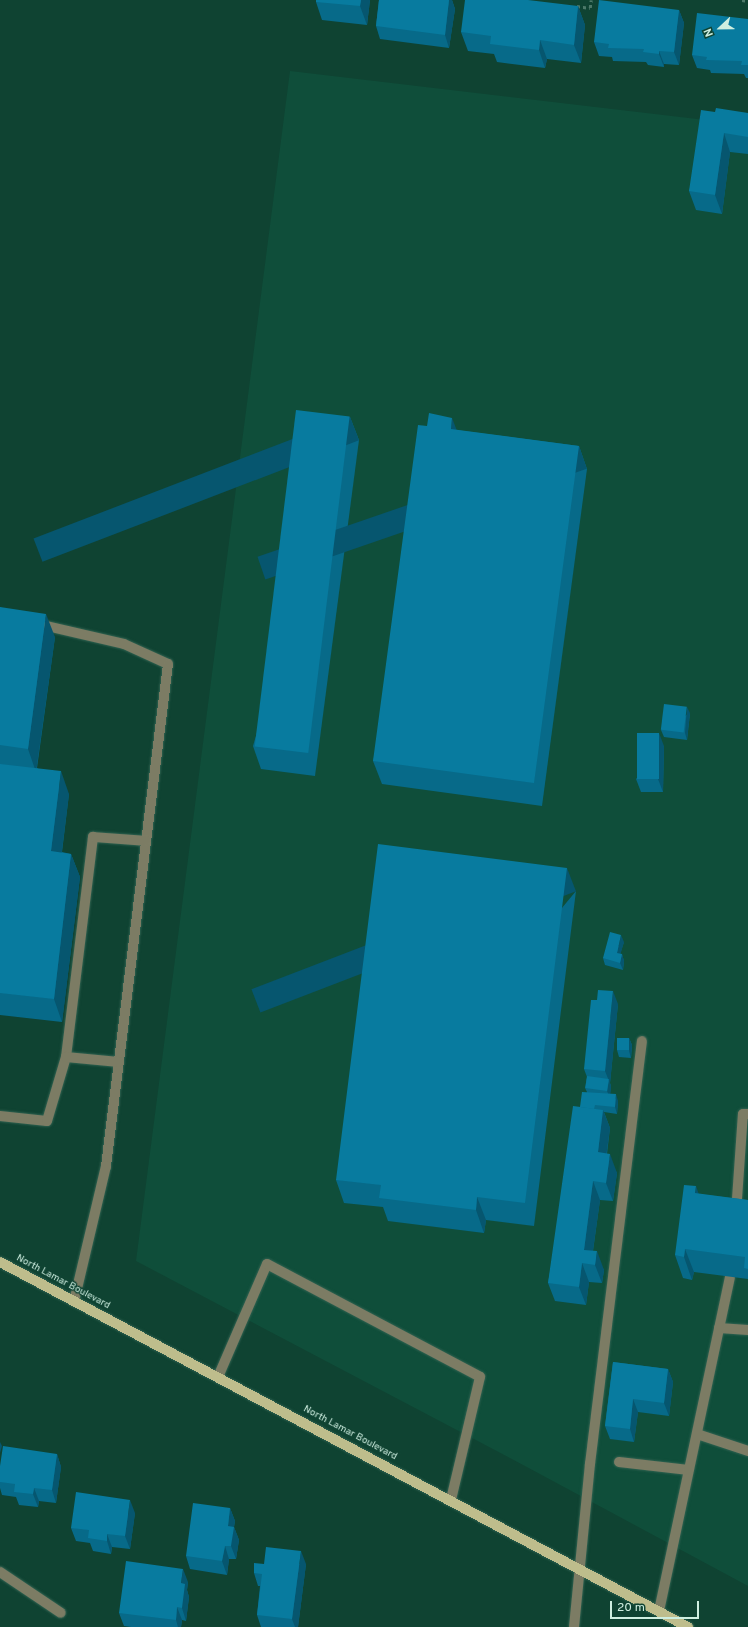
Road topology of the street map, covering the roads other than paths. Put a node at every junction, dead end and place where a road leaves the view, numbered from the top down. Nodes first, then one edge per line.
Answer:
1 (24, 623) edge
2 (146, 841) junction
3 (642, 1041) dead end
4 (66, 1057) junction
5 (119, 1062) junction
6 (748, 1114) edge
7 (0, 1116) edge
8 (736, 1221) edge
9 (0, 1262) edge
10 (730, 1276) edge
11 (74, 1301) junction
12 (719, 1328) junction
13 (748, 1330) edge
14 (218, 1377) junction
15 (697, 1434) junction
16 (748, 1451) edge
17 (619, 1462) dead end
18 (689, 1470) junction
19 (451, 1500) junction
20 (580, 1568) junction
21 (0, 1572) edge
22 (659, 1612) junction
23 (61, 1613) dead end
24 (574, 1627) edge
25 (688, 1627) edge

1 - 2 street
2 - 4 street
2 - 5 street
3 - 20 street
4 - 5 street
4 - 7 street
5 - 11 street
6 - 8 street
9 - 11 main road, North Lamar Boulevard
10 - 12 street
11 - 14 main road, North Lamar Boulevard
12 - 13 street
12 - 15 street
14 - 19 main road, North Lamar Boulevard
14 - 19 street
15 - 16 street
15 - 18 street
17 - 18 street
18 - 22 street
19 - 20 main road, North Lamar Boulevard
20 - 22 main road, North Lamar Boulevard
20 - 24 street
21 - 23 street
22 - 25 main road, North Lamar Boulevard

